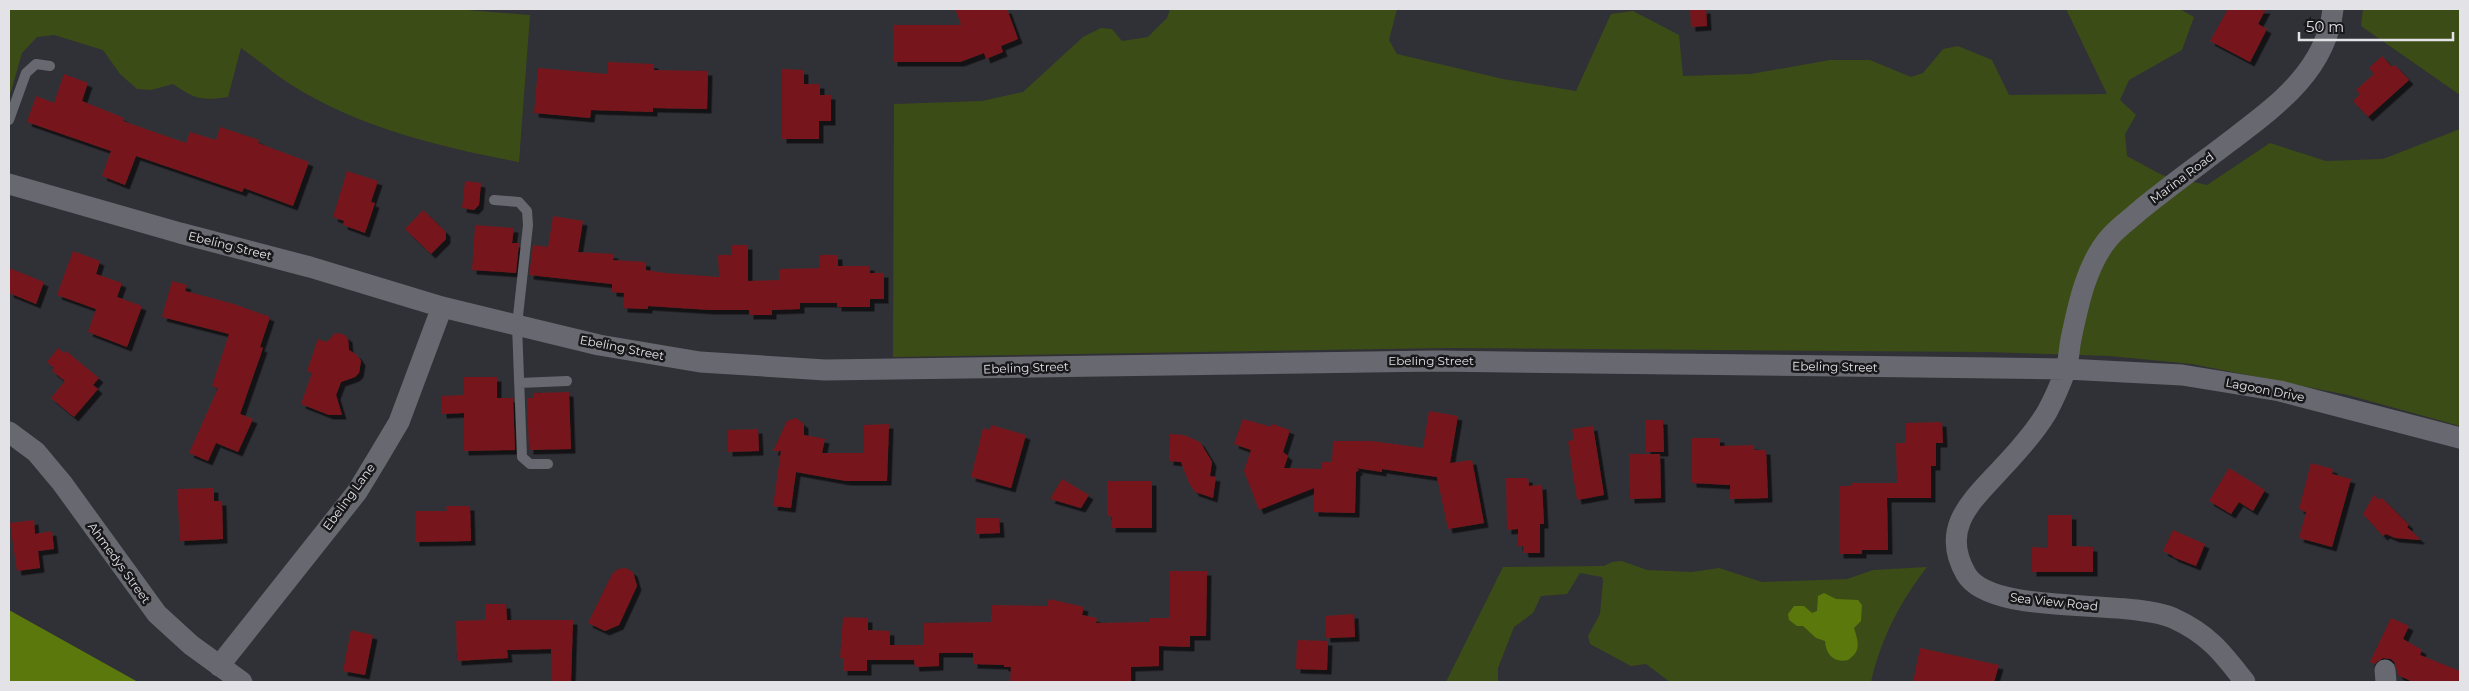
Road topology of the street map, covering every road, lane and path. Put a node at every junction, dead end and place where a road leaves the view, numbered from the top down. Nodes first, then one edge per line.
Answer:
1 (2333, 9) edge
2 (50, 66) dead end
3 (9, 120) edge
4 (9, 184) edge
5 (494, 200) dead end
6 (442, 307) junction
7 (517, 325) junction
8 (2066, 369) junction
9 (567, 381) dead end
10 (519, 383) junction
11 (9, 432) edge
12 (2460, 438) edge
13 (548, 464) dead end
14 (219, 666) junction
15 (242, 682) edge
16 (2244, 682) edge

1 - 8 street, Marina Road
2 - 3 lane
4 - 6 street, Ebeling Street
5 - 7 lane
6 - 7 street, Ebeling Street
6 - 14 street, Ebeling Lane
7 - 8 street, Ebeling Street
7 - 10 lane
8 - 12 street, Lagoon Drive
8 - 16 street, Sea View Road
9 - 10 lane
10 - 13 lane
11 - 14 street, Ahmedys Street
14 - 15 street, Ahmedys Street

